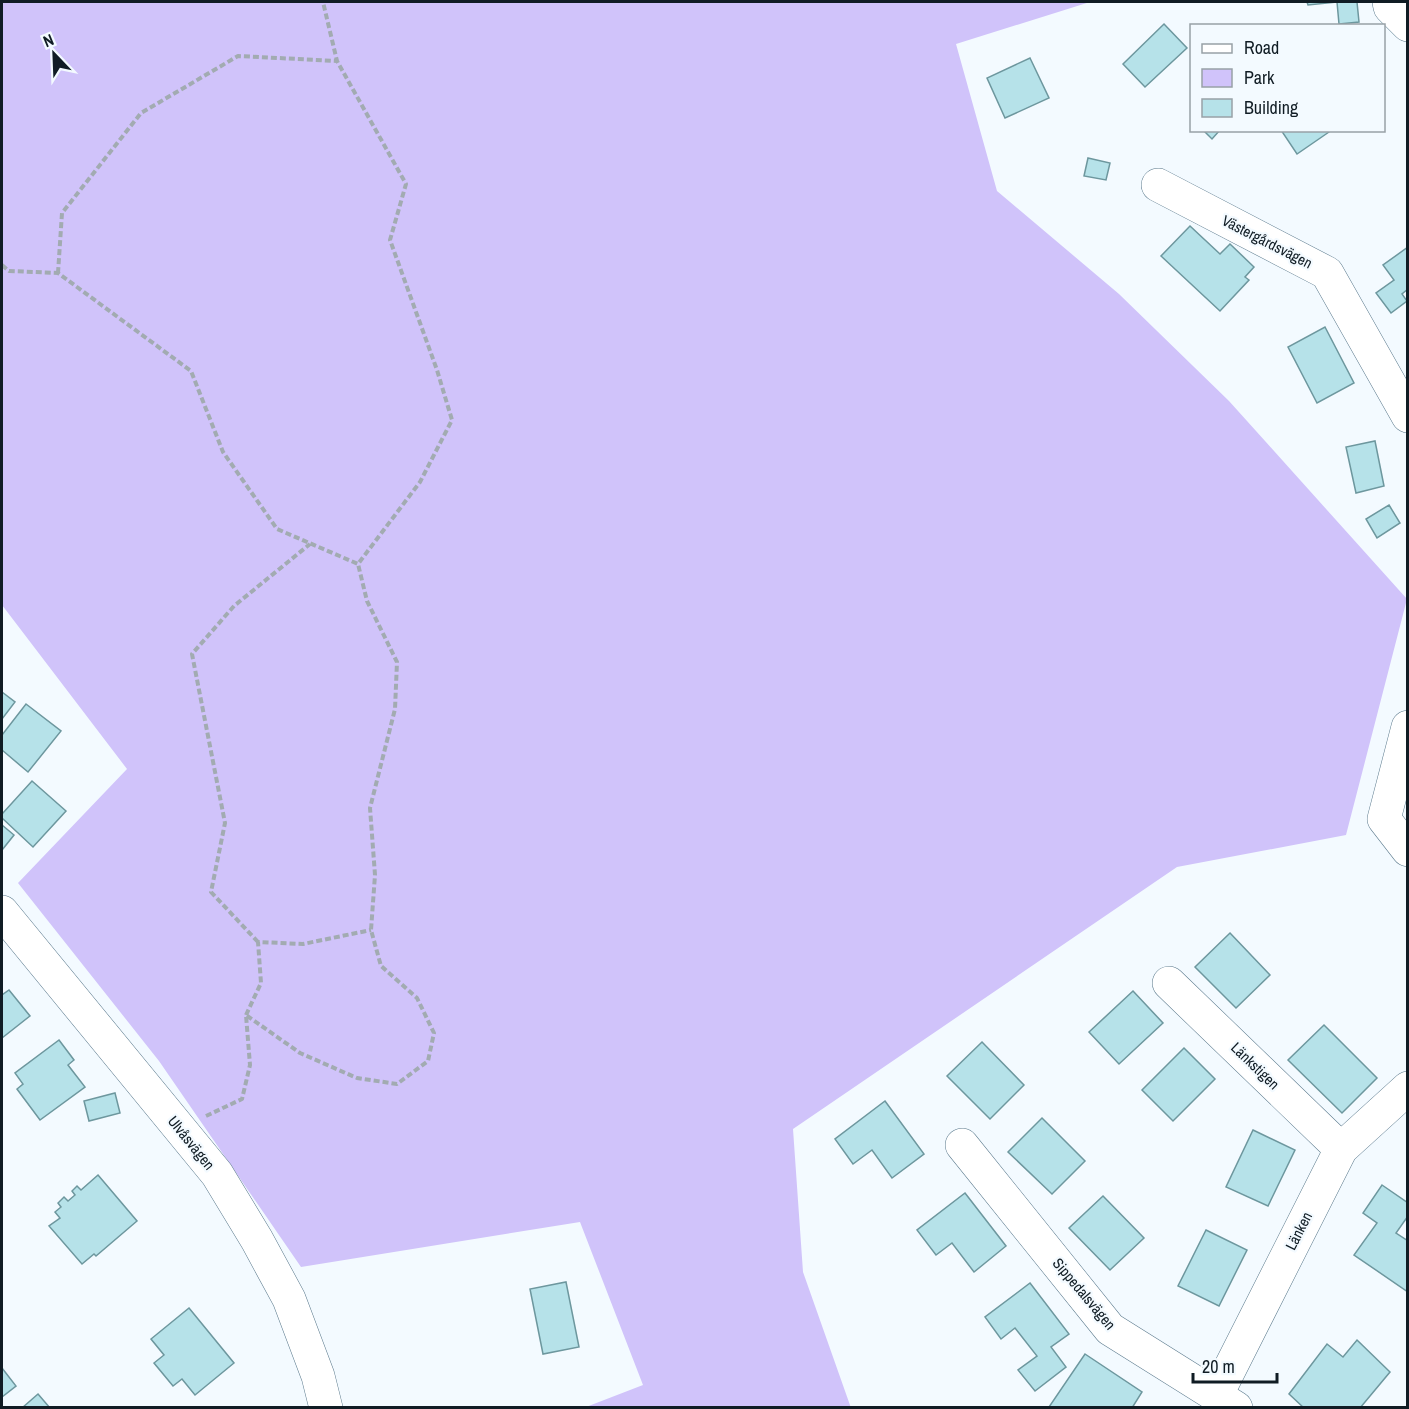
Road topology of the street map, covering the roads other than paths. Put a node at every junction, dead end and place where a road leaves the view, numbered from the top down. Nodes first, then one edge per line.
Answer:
1 (1389, 2) edge
2 (1407, 25) edge
3 (1158, 185) dead end
4 (1407, 416) edge
5 (1407, 728) edge
6 (1407, 850) edge
7 (2, 912) edge
8 (1169, 983) dead end
9 (1407, 1088) edge
10 (962, 1145) dead end
11 (1341, 1149) junction
12 (1226, 1401) edge
13 (326, 1407) edge

1 - 2 street
3 - 4 street, Västergårdsvägen
5 - 6 street
7 - 13 street, Ulvåsvägen
8 - 11 street, Länkstigen
9 - 11 street, Länken
10 - 12 street, Sippedalsvägen
11 - 12 street, Länken

